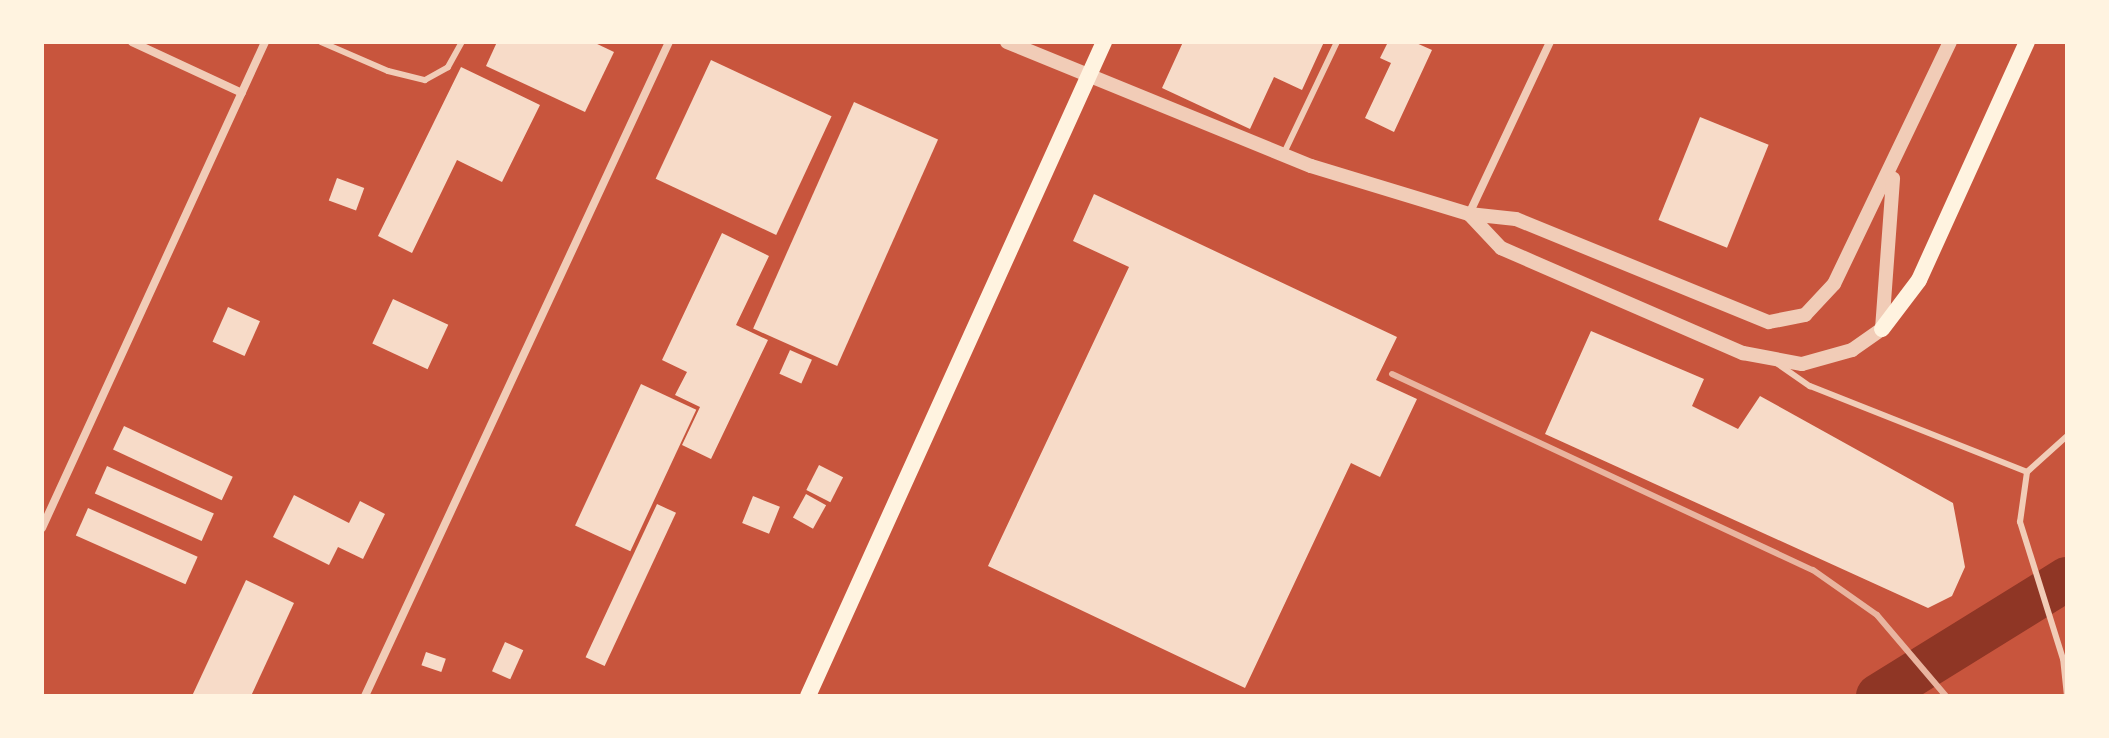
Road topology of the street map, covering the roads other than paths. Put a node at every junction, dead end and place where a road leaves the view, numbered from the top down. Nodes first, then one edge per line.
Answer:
1 (132, 42) edge
2 (265, 42) edge
3 (321, 42) edge
4 (462, 42) edge
5 (669, 42) edge
6 (1007, 42) edge
7 (1104, 42) edge
8 (1337, 42) edge
9 (1550, 42) edge
10 (1950, 42) edge
11 (2027, 42) edge
12 (1087, 77) junction
13 (242, 93) junction
14 (1284, 153) junction
15 (1898, 156) junction
16 (1469, 214) junction
17 (1882, 329) junction
18 (1773, 361) junction
19 (2067, 436) edge
20 (2027, 472) junction
21 (42, 528) edge
22 (365, 696) edge
23 (808, 696) edge
24 (2067, 696) edge

1 - 13 street
2 - 13 street
3 - 4 lane
5 - 22 street
6 - 12 street
7 - 12 main road
8 - 14 lane
9 - 16 street
10 - 15 street
11 - 17 main road
12 - 14 street
12 - 23 main road
13 - 21 street
14 - 16 street
15 - 16 street
15 - 17 street
16 - 18 street
17 - 18 street
18 - 20 lane
19 - 20 lane
20 - 24 lane

